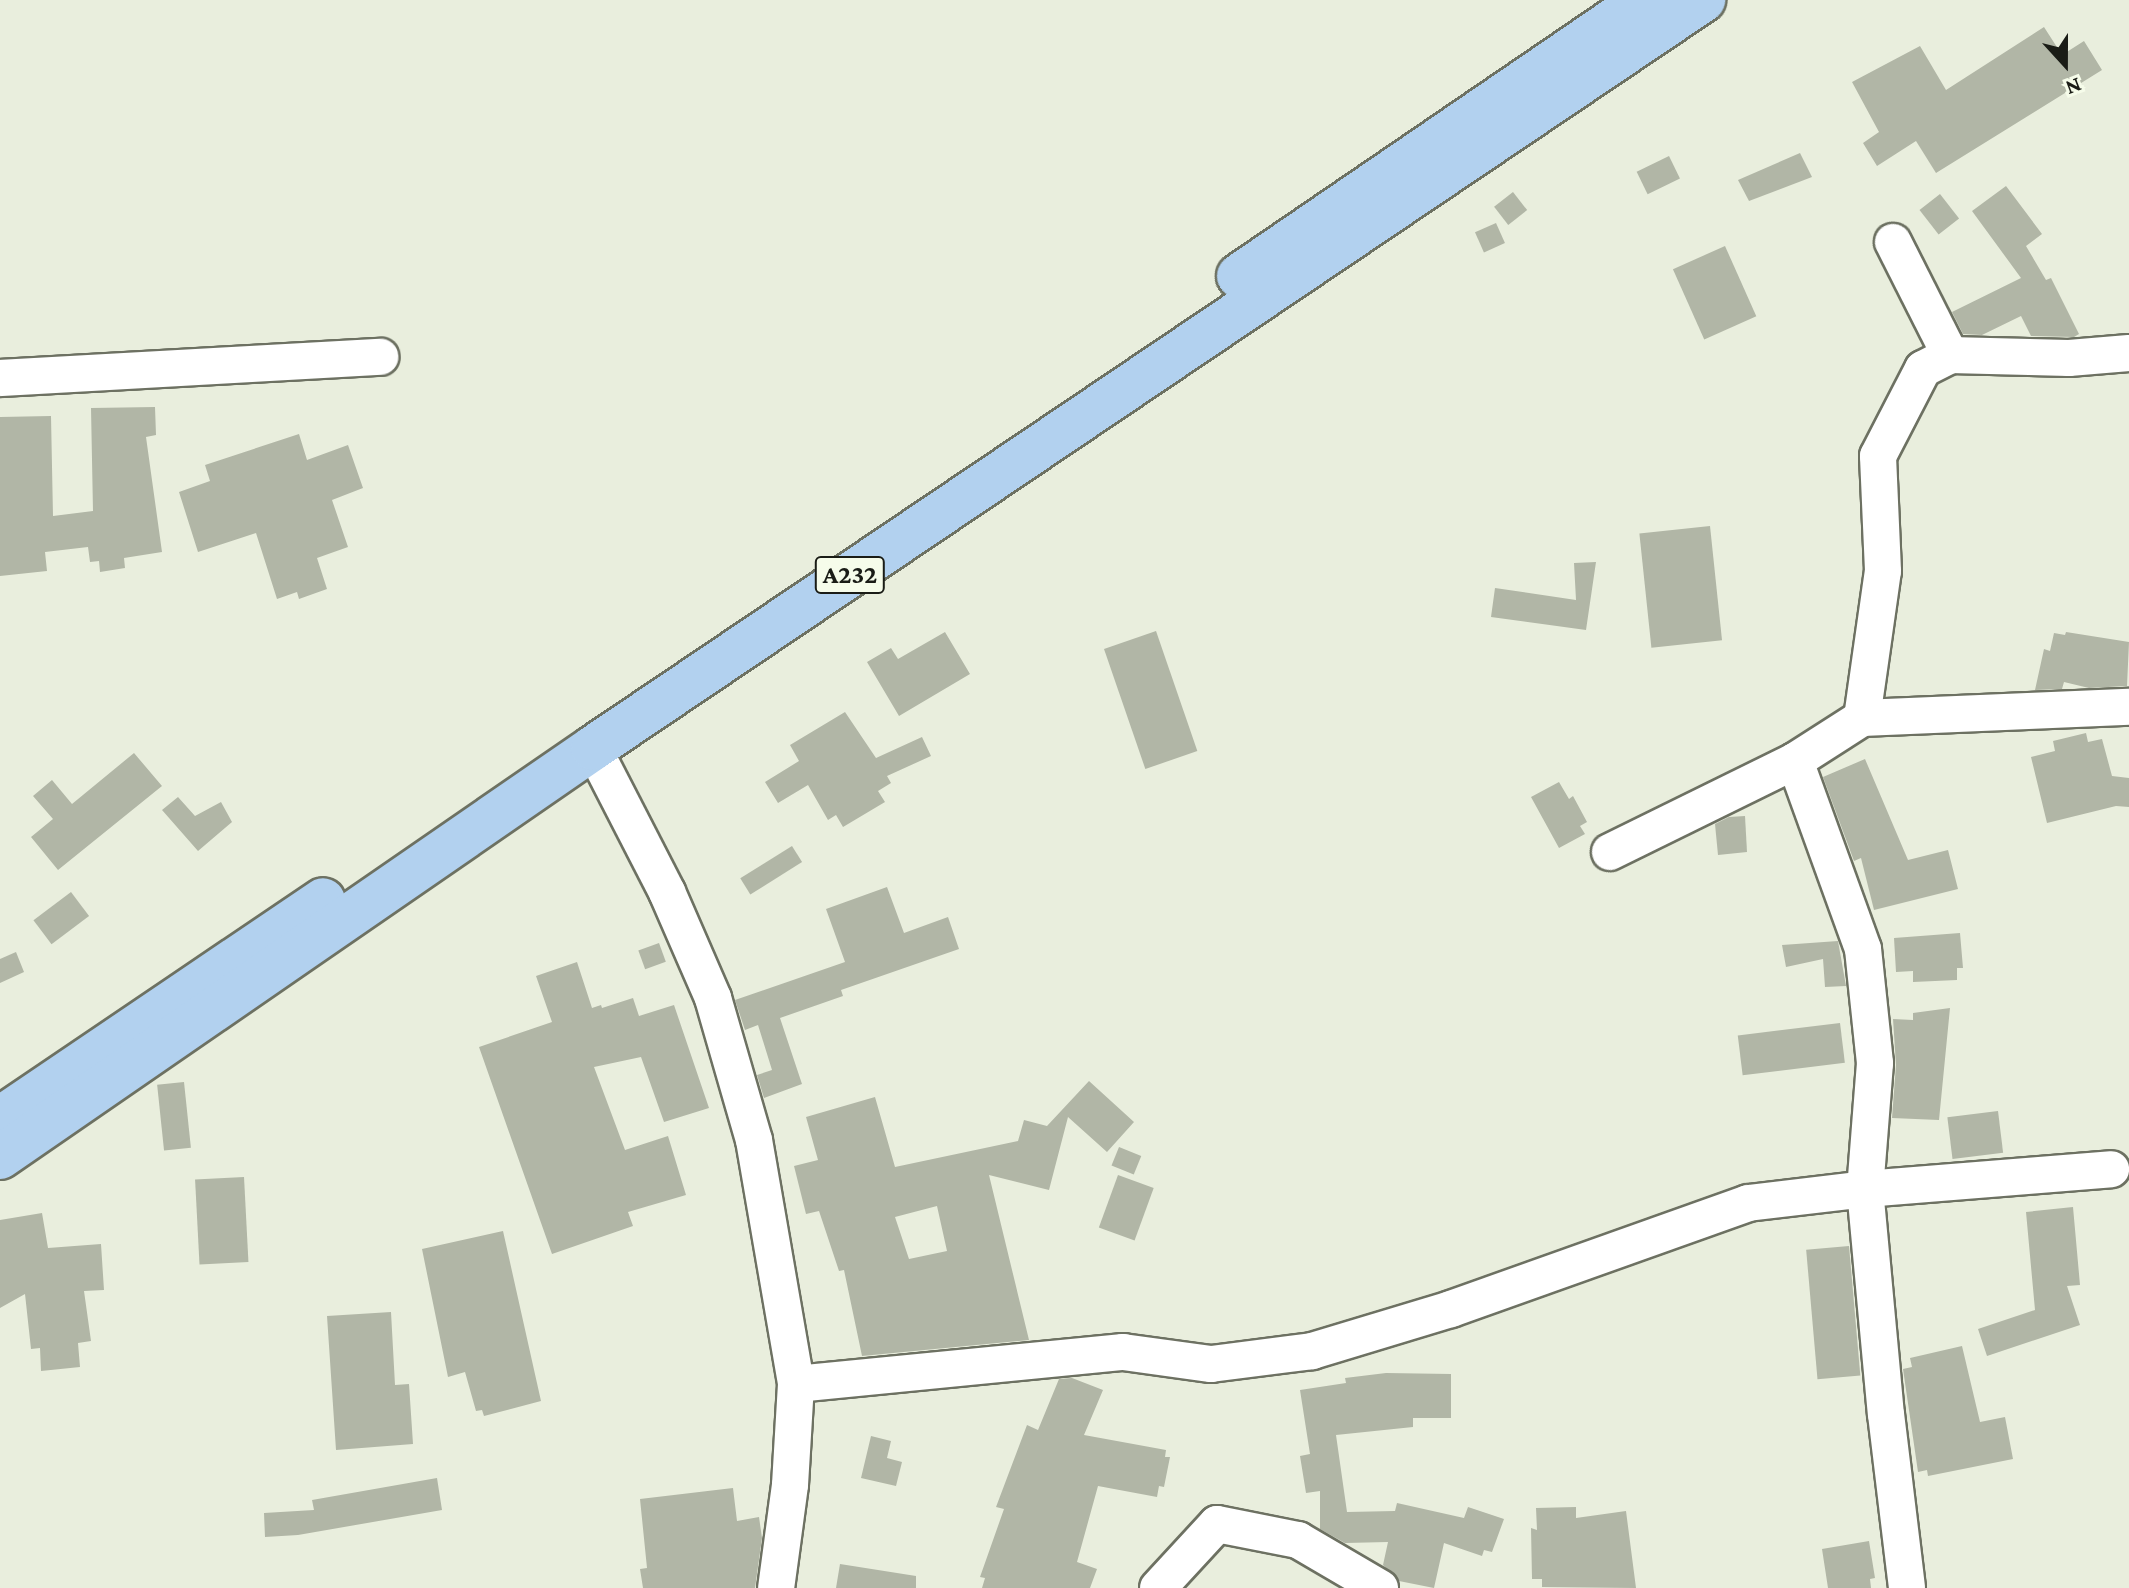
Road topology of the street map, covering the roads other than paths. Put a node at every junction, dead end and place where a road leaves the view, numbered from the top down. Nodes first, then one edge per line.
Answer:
1 (1644, 0) edge
2 (1703, 0) edge
3 (1893, 242) dead end
4 (2129, 353) edge
5 (1950, 355) junction
6 (380, 357) dead end
7 (0, 378) edge
8 (2129, 707) edge
9 (1862, 718) junction
10 (593, 748) junction
11 (1795, 761) junction
12 (1610, 852) dead end
13 (0, 1119) edge
14 (0, 1157) edge
15 (2111, 1169) dead end
16 (1865, 1189) junction
17 (796, 1384) junction
18 (776, 1588) edge
19 (1158, 1588) edge
20 (1380, 1588) edge
21 (1907, 1588) edge

1 - 13 highway, A232
2 - 10 highway, A232
3 - 5 street
4 - 5 street
5 - 9 street
6 - 7 street
8 - 9 street
9 - 11 street
10 - 14 highway, A232
10 - 17 street
11 - 12 street
11 - 16 street
15 - 16 street
16 - 17 street
16 - 21 street
17 - 18 street
19 - 20 street

